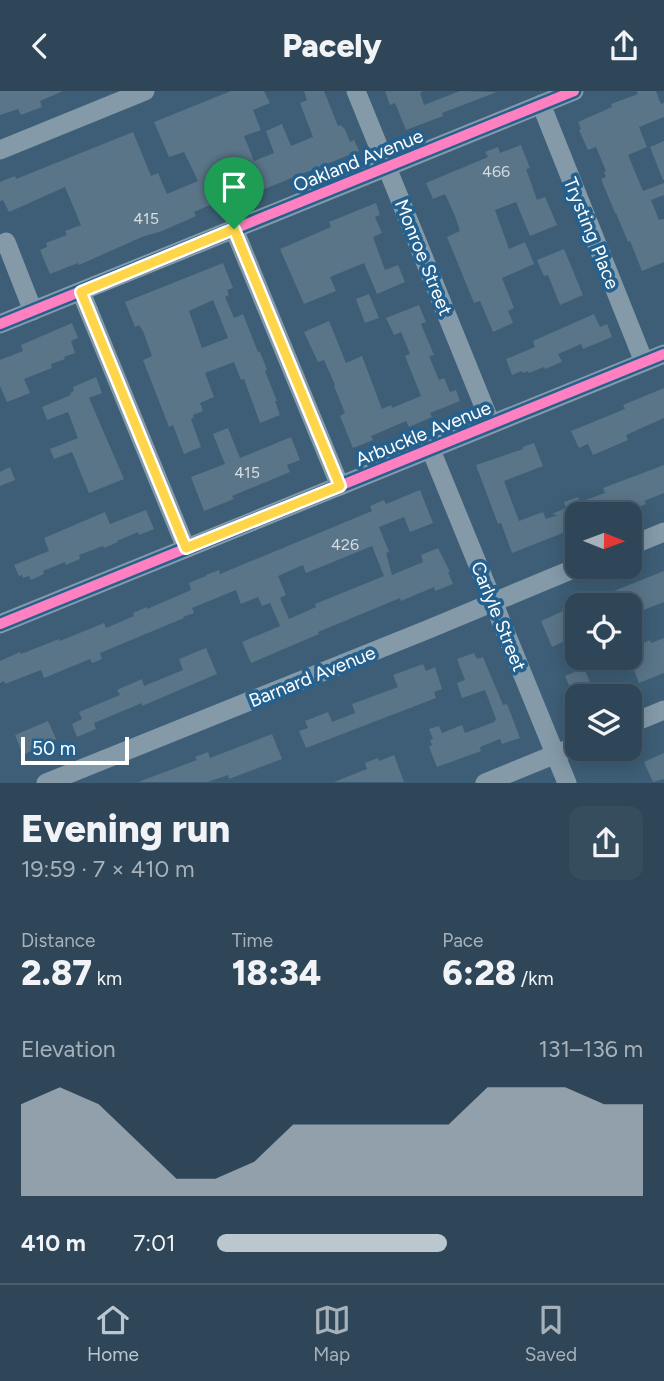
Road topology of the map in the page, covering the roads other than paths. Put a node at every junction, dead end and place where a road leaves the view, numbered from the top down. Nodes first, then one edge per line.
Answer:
1 (145, 91) edge
2 (356, 91) edge
3 (574, 91) edge
4 (541, 104) junction
5 (0, 150) edge
6 (387, 167) junction
7 (234, 229) junction
8 (6, 242) dead end
9 (81, 292) junction
10 (33, 311) junction
11 (0, 324) edge
12 (664, 354) edge
13 (644, 362) junction
14 (491, 424) junction
15 (431, 450) junction
16 (340, 486) junction
17 (664, 532) edge
18 (642, 541) edge
19 (186, 548) junction
20 (565, 572) edge
21 (493, 601) junction
22 (0, 624) edge
23 (664, 710) edge
24 (642, 719) edge
25 (565, 750) edge
26 (556, 754) junction
27 (46, 782) edge
28 (485, 782) edge
29 (567, 782) edge

1 - 5 street
2 - 6 street, Monroe Street
3 - 4 street, Oakland Avenue
4 - 6 street, Oakland Avenue
4 - 13 street, Trysting Place
6 - 7 street, Oakland Avenue
6 - 14 street, Monroe Street
7 - 9 street, Oakland Avenue
7 - 16 street
8 - 10 street
9 - 10 street, Oakland Avenue
9 - 19 street
10 - 11 street, Oakland Avenue
12 - 13 street, Arbuckle Avenue
13 - 14 street, Arbuckle Avenue
14 - 15 street, Arbuckle Avenue
15 - 16 street, Arbuckle Avenue
15 - 21 street, Carlyle Street
16 - 19 street, Arbuckle Avenue
17 - 18 street
19 - 22 street, Arbuckle Avenue
20 - 21 street, Barnard Avenue
21 - 26 street, Carlyle Street
21 - 27 street, Barnard Avenue
23 - 24 street
25 - 26 street
26 - 28 street
26 - 29 street, Carlyle Street

